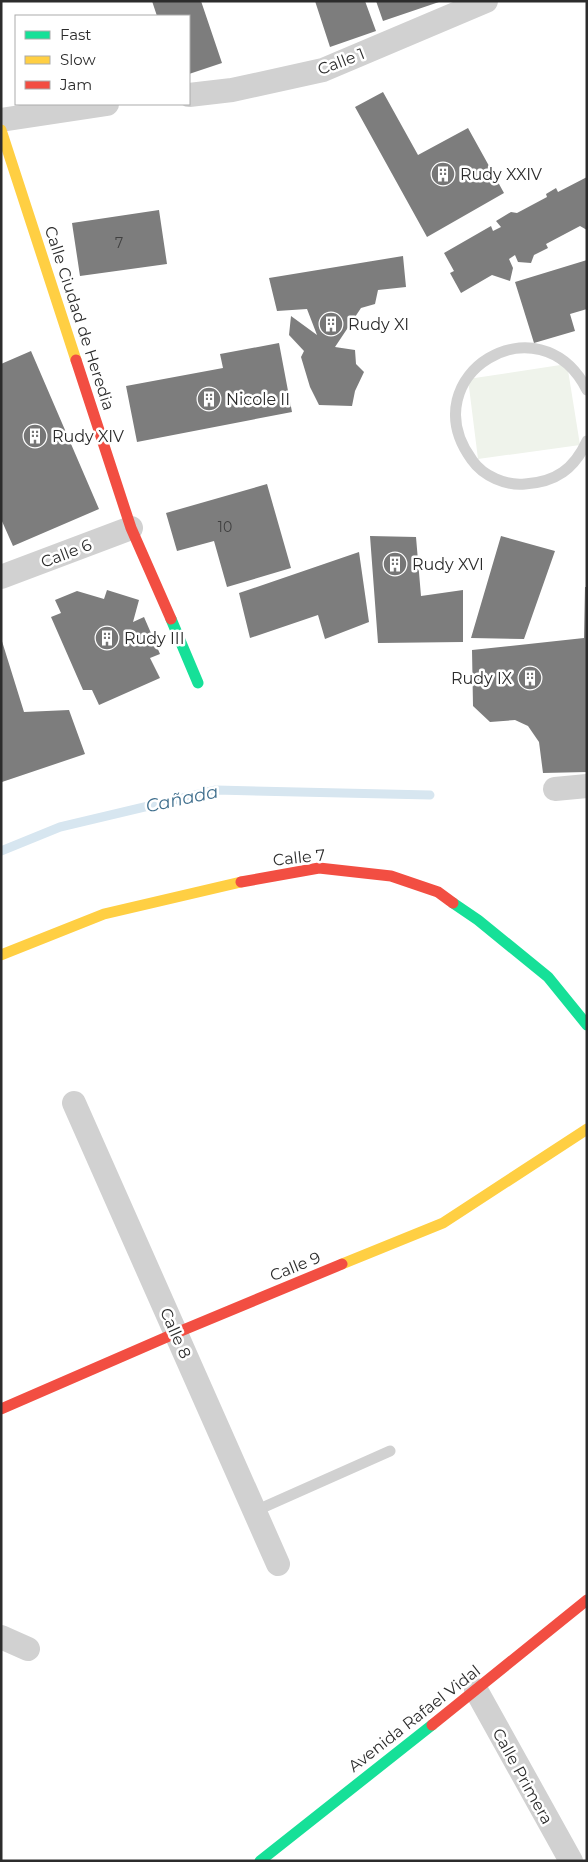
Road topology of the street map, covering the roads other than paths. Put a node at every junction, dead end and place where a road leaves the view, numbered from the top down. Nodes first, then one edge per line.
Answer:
1 (486, 1) edge
2 (190, 95) edge
3 (100, 105) edge
4 (1, 120) edge
5 (1, 130) edge
6 (587, 390) edge
7 (587, 441) edge
8 (131, 528) junction
9 (1, 577) edge
10 (198, 683) dead end
11 (587, 786) edge
12 (555, 789) dead end
13 (1, 955) edge
14 (587, 1025) edge
15 (74, 1103) dead end
16 (587, 1129) edge
17 (176, 1333) junction
18 (1, 1408) edge
19 (390, 1451) dead end
20 (255, 1511) junction
21 (278, 1564) dead end
22 (587, 1600) edge
23 (1, 1637) edge
24 (28, 1649) dead end
25 (476, 1690) junction
26 (260, 1861) edge
27 (571, 1861) edge

1 - 2 street, Calle 1
3 - 4 street
5 - 8 street, Calle Ciudad de Heredia
6 - 7 lane
8 - 9 street, Calle 6
8 - 10 street, Calle Ciudad de Heredia
11 - 12 street
13 - 14 street, Calle 7
15 - 17 street, Calle 8
16 - 17 street, Calle 9
17 - 18 street, Calle 9
17 - 20 street, Calle 8
19 - 20 lane
20 - 21 street, Calle 8
22 - 25 street, Avenida Rafael Vidal
23 - 24 street
25 - 26 street, Avenida Rafael Vidal
25 - 27 street, Calle Primera

